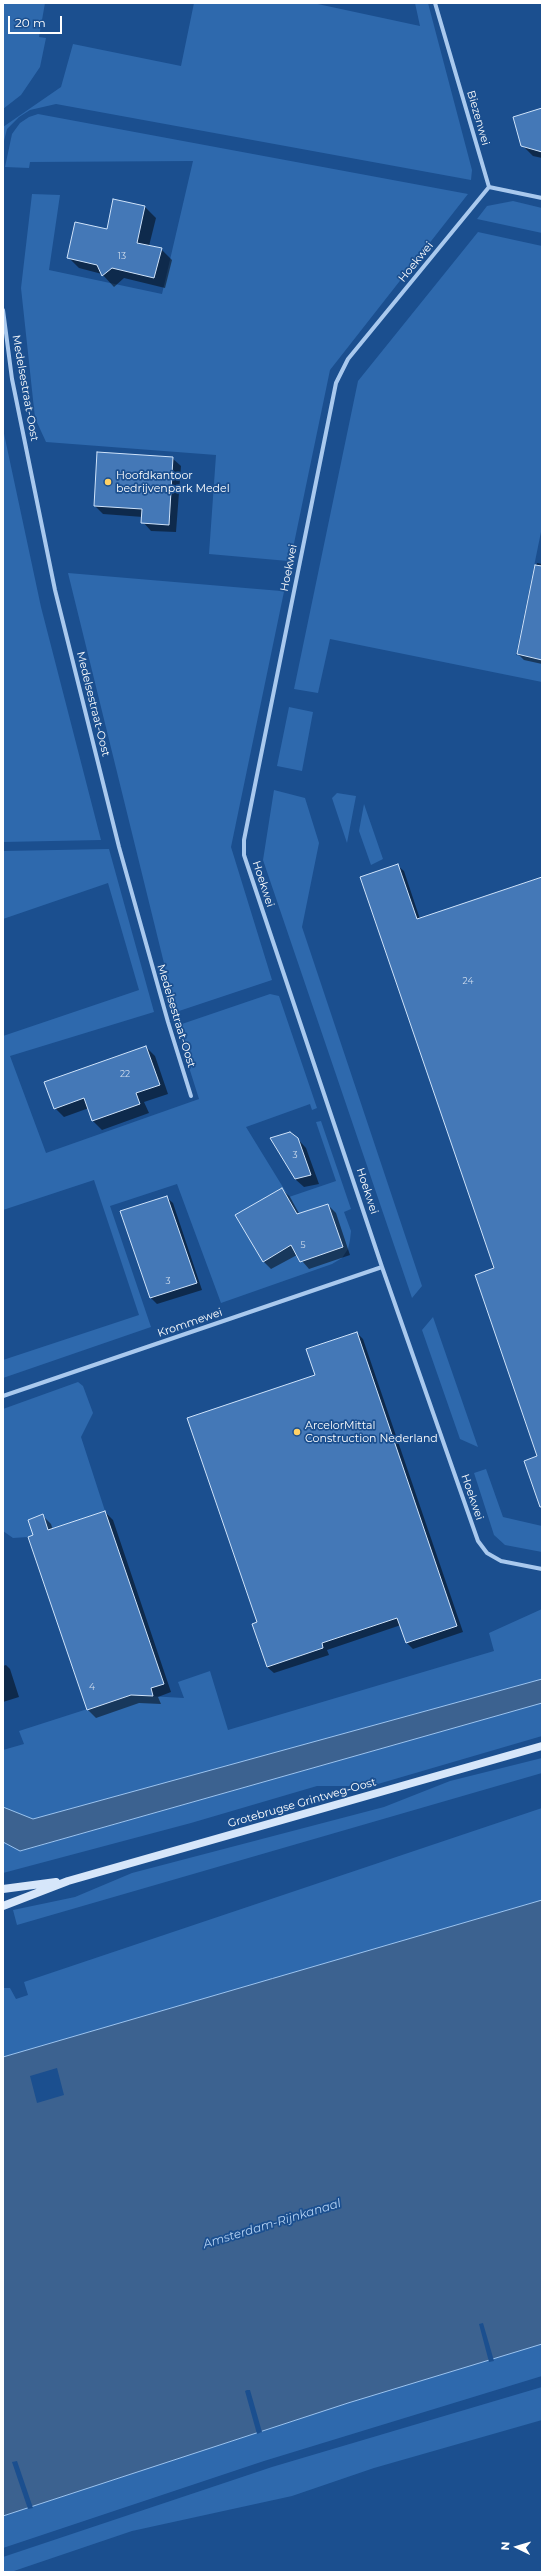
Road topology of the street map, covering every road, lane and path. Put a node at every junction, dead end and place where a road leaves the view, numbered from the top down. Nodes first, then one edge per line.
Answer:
1 (435, 3) edge
2 (489, 187) junction
3 (542, 198) edge
4 (3, 310) edge
5 (191, 1096) dead end
6 (382, 1267) junction
7 (3, 1396) edge
8 (542, 1569) edge
9 (542, 1746) edge
10 (68, 1880) junction
11 (3, 1889) edge
12 (3, 1906) edge

1 - 2 street, Biezenwei
2 - 3 street
2 - 6 street, Hoekwei
4 - 5 street, Medelsestraat-Oost
6 - 7 street, Krommewei
6 - 8 street, Hoekwei
9 - 10 street, Grotebrugse Grintweg-Oost
10 - 11 street, Grotebrugse Grintweg-Oost
10 - 12 street, Grotebrugse Grintweg-Oost

